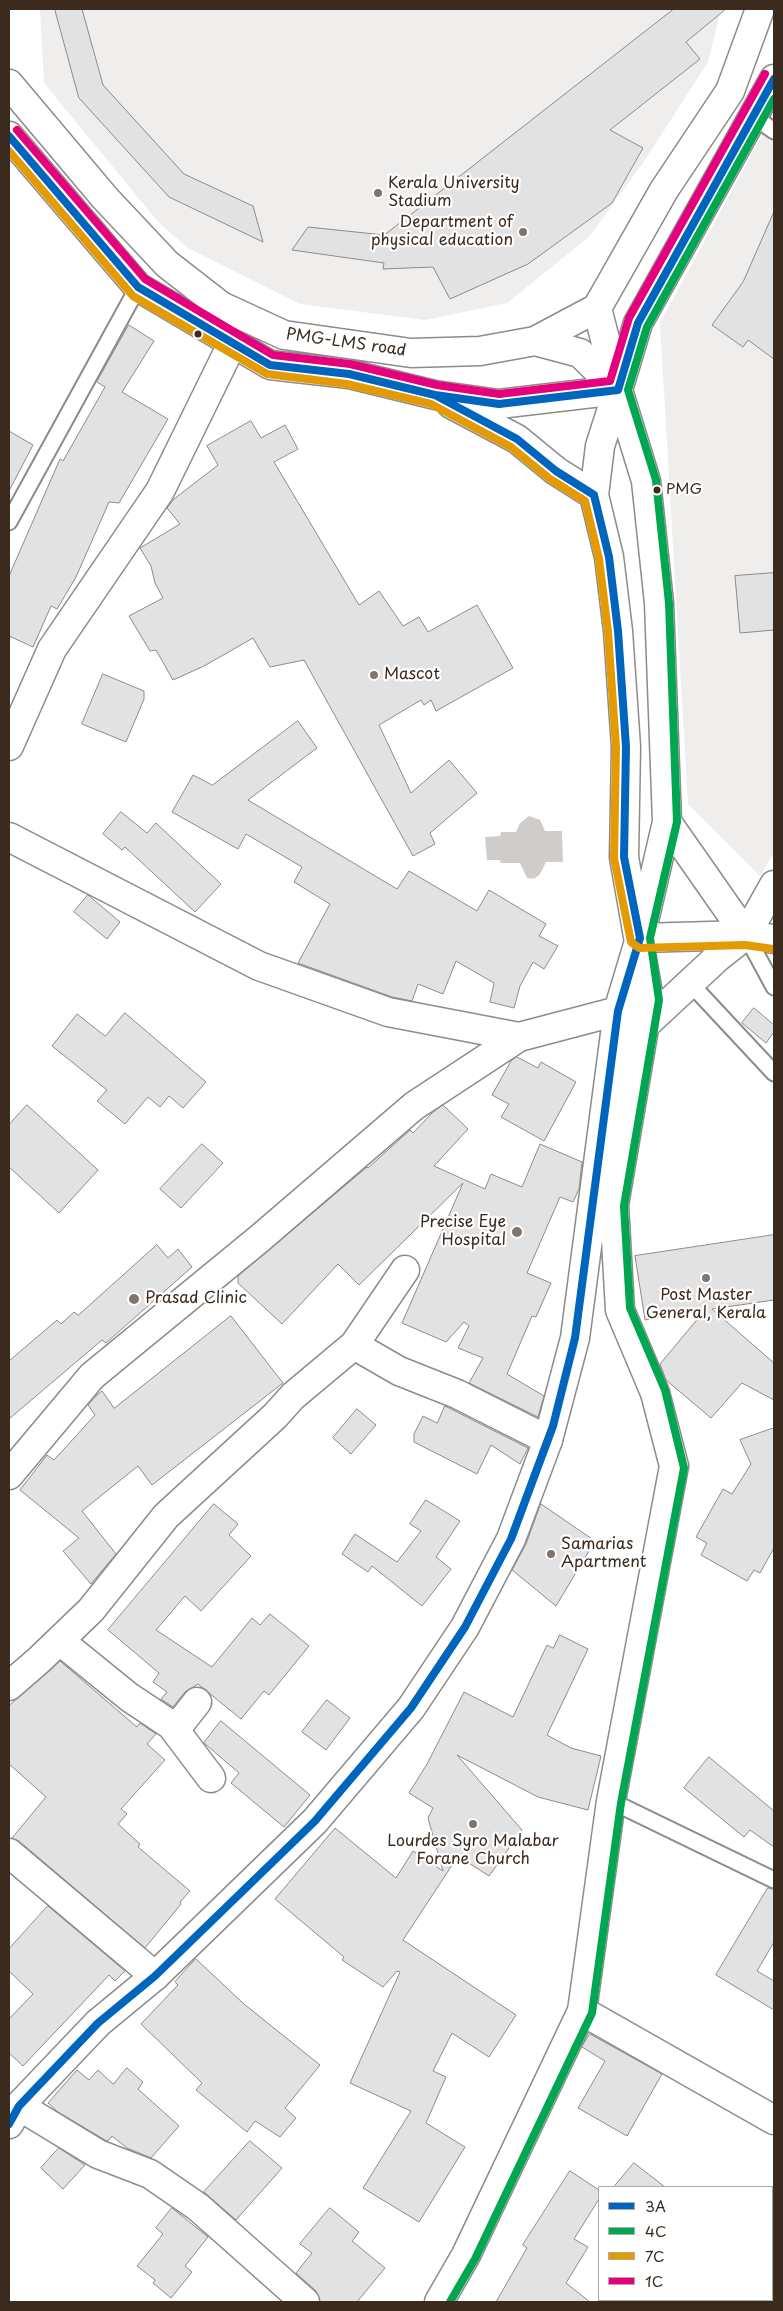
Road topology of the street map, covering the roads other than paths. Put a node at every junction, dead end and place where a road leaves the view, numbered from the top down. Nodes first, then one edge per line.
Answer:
1 (760, 9) edge
2 (774, 79) edge
3 (9, 84) edge
4 (764, 123) edge
5 (9, 136) edge
6 (138, 287) junction
7 (597, 308) junction
8 (535, 341) junction
9 (232, 344) junction
10 (618, 390) junction
11 (435, 395) junction
12 (594, 494) junction
13 (9, 522) edge
14 (9, 746) edge
15 (667, 822) junction
16 (9, 837) edge
17 (774, 885) edge
18 (746, 935) junction
19 (640, 938) junction
20 (774, 939) edge
21 (690, 983) junction
22 (774, 987) edge
23 (618, 1011) junction
24 (646, 1021) junction
25 (519, 1037) junction
26 (774, 1073) edge
27 (405, 1270) dead end
28 (354, 1345) junction
29 (548, 1440) junction
30 (9, 1475) edge
31 (60, 1640) junction
32 (9, 1686) edge
33 (198, 1702) dead end
34 (175, 1730) junction
35 (211, 1778) dead end
36 (611, 1801) junction
37 (9, 1854) edge
38 (774, 1880) edge
39 (155, 1976) junction
40 (582, 2011) junction
41 (14, 2115) edge
42 (774, 2120) edge
43 (305, 2302) edge
44 (439, 2302) edge

1 - 7 main road
2 - 4 main road
3 - 8 main road, PMG-LMS road
4 - 10 main road
5 - 6 main road, PMG-LMS road
6 - 9 main road, PMG-LMS road
6 - 13 lane
7 - 8 main road
7 - 10 main road
8 - 10 main road, PMG-LMS road
9 - 11 main road, PMG-LMS road
9 - 14 main road
10 - 11 main road
10 - 12 main road
10 - 15 main road
11 - 12 main road
12 - 19 main road
15 - 18 main road
15 - 19 main road
16 - 25 main road
17 - 18 main road
18 - 19 main road
18 - 20 main road
18 - 21 main road
18 - 22 lane
19 - 23 main road
19 - 24 main road
21 - 24 main road
21 - 26 lane
23 - 24 main road
23 - 25 main road
23 - 29 main road
24 - 36 main road
25 - 30 main road
27 - 28 main road
28 - 29 main road
28 - 31 main road
29 - 39 main road
31 - 32 main road
31 - 34 main road
33 - 34 main road
34 - 35 main road
36 - 38 lane
36 - 40 main road
37 - 39 main road
39 - 41 main road
40 - 42 main road
40 - 44 main road
41 - 43 main road

